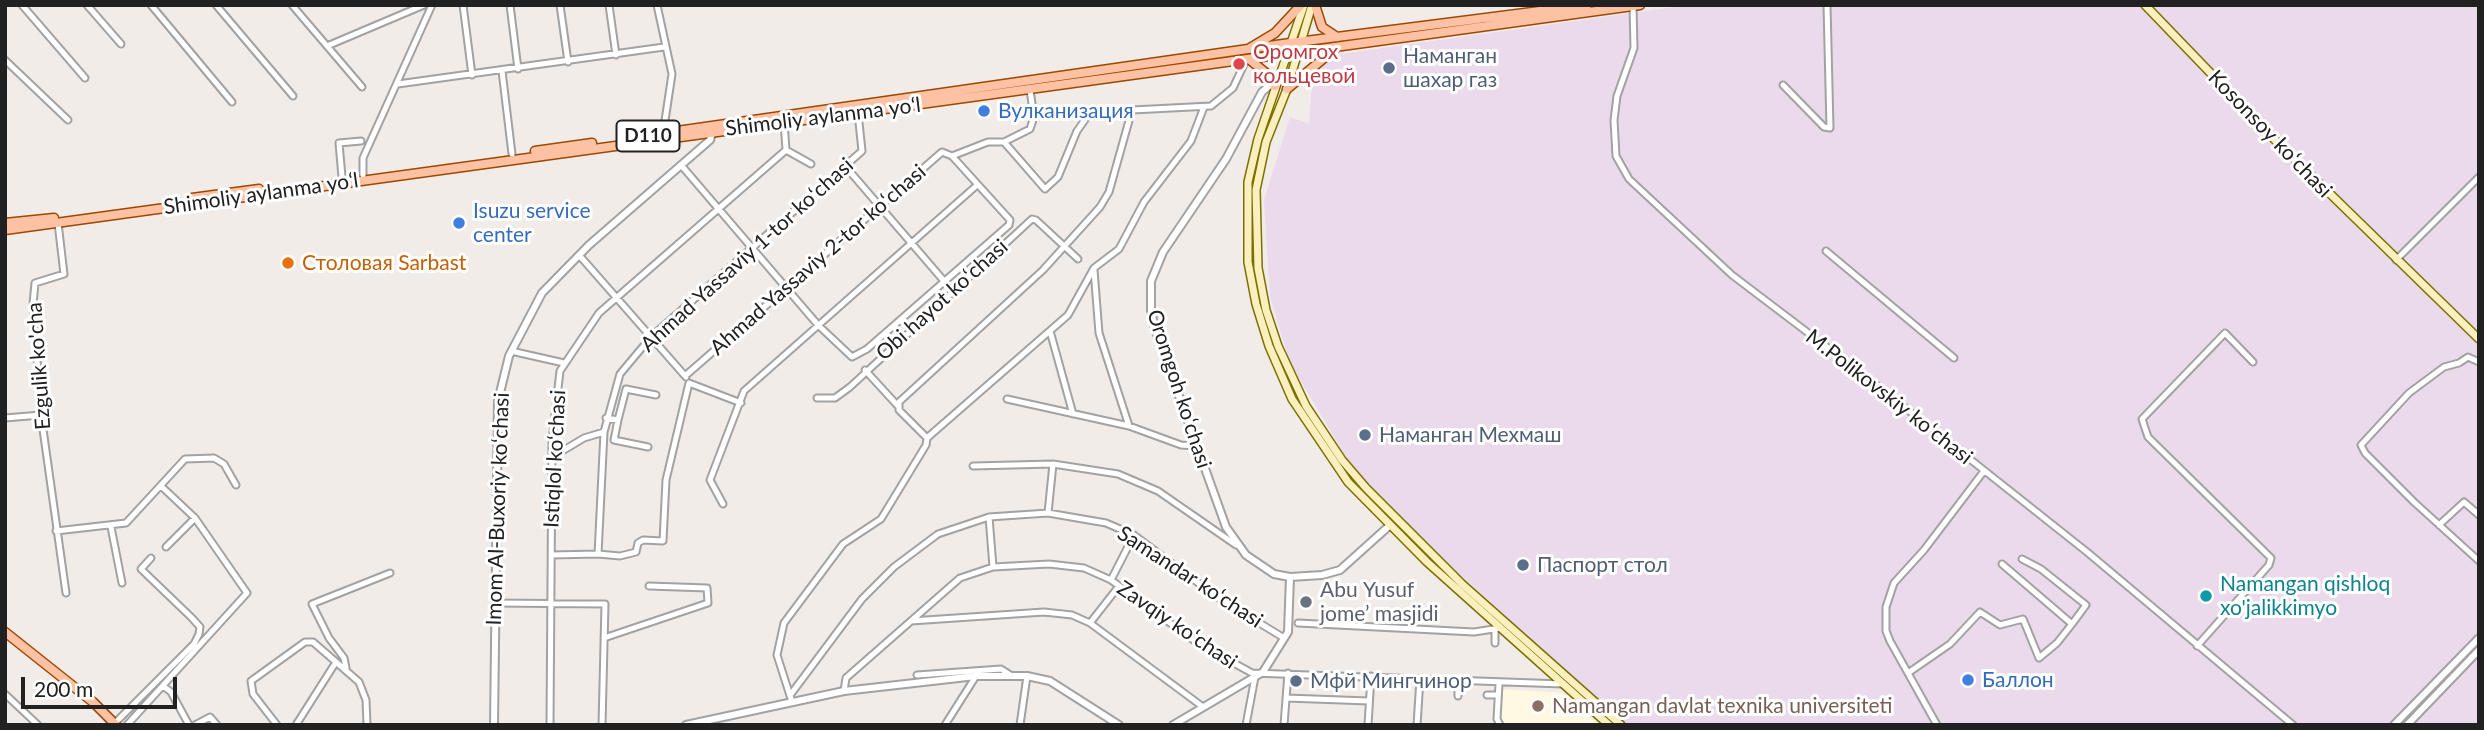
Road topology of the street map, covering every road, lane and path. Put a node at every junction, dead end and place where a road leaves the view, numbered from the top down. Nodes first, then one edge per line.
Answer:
1 (22, 5) edge
2 (87, 5) edge
3 (151, 5) edge
4 (216, 5) edge
5 (292, 5) edge
6 (424, 5) edge
7 (432, 5) edge
8 (463, 5) edge
9 (510, 5) edge
10 (560, 5) edge
11 (609, 5) edge
12 (657, 5) edge
13 (1302, 5) edge
14 (1313, 5) edge
15 (1587, 5) edge
16 (1640, 5) edge
17 (1827, 5) edge
18 (2145, 5) edge
19 (1633, 6) edge
20 (1301, 42) junction
21 (1339, 42) junction
22 (1290, 43) junction
23 (121, 44) dead end
24 (327, 46) junction
25 (664, 47) junction
26 (1246, 50) junction
27 (1298, 53) junction
28 (616, 55) junction
29 (1286, 55) junction
30 (5, 60) edge
31 (1248, 60) junction
32 (568, 62) junction
33 (518, 69) junction
34 (502, 71) junction
35 (472, 75) junction
36 (85, 78) dead end
37 (1073, 80) junction
38 (398, 84) junction
39 (1783, 85) dead end
40 (1275, 86) junction
41 (362, 87) dead end
42 (1287, 89) junction
43 (1030, 90) junction
44 (293, 96) dead end
45 (911, 101) junction
46 (232, 102) dead end
47 (1204, 107) junction
48 (1132, 110) junction
49 (859, 113) junction
50 (68, 120) dead end
51 (1269, 121) junction
52 (784, 122) junction
53 (713, 128) junction
54 (663, 134) junction
55 (361, 141) dead end
56 (1004, 142) junction
57 (786, 150) junction
58 (512, 154) junction
59 (952, 156) junction
60 (473, 162) junction
61 (811, 164) dead end
62 (681, 165) junction
63 (846, 167) junction
64 (363, 175) junction
65 (342, 177) junction
66 (2479, 177) edge
67 (314, 184) junction
68 (976, 186) junction
69 (155, 206) junction
70 (878, 208) junction
71 (717, 210) junction
72 (5, 223) edge
73 (58, 223) junction
74 (5, 230) edge
75 (912, 244) junction
76 (1065, 246) junction
77 (751, 248) junction
78 (1826, 251) dead end
79 (579, 255) junction
80 (1078, 259) dead end
81 (2396, 260) junction
82 (1094, 268) junction
83 (944, 281) junction
84 (785, 288) junction
85 (616, 296) junction
86 (818, 325) junction
87 (1050, 331) junction
88 (651, 337) junction
89 (2479, 340) edge
90 (511, 351) junction
91 (1954, 358) dead end
92 (2253, 362) dead end
93 (2479, 362) edge
94 (564, 363) junction
95 (865, 370) junction
96 (685, 376) junction
97 (690, 383) junction
98 (656, 394) dead end
99 (817, 398) dead end
100 (1007, 398) dead end
101 (741, 404) junction
102 (898, 406) junction
103 (1073, 414) junction
104 (41, 415) junction
105 (5, 418) edge
106 (606, 418) junction
107 (618, 420) junction
108 (1129, 426) junction
109 (604, 432) junction
110 (927, 438) junction
111 (1196, 446) junction
112 (648, 447) dead end
113 (554, 456) junction
114 (1053, 464) junction
115 (973, 466) dead end
116 (1984, 471) junction
117 (236, 485) dead end
118 (161, 486) junction
119 (723, 505) dead end
120 (1048, 513) junction
121 (2479, 515) edge
122 (989, 517) junction
123 (195, 518) junction
124 (1389, 526) junction
125 (2440, 526) junction
126 (111, 527) junction
127 (56, 531) junction
128 (1134, 535) junction
129 (1236, 545) junction
130 (166, 547) dead end
131 (598, 554) junction
132 (551, 555) junction
133 (151, 558) dead end
134 (2022, 559) dead end
135 (2479, 561) edge
136 (2002, 564) dead end
137 (993, 567) junction
138 (390, 573) dead end
139 (1290, 577) junction
140 (1111, 580) junction
141 (122, 583) dead end
142 (649, 586) dead end
143 (1119, 586) junction
144 (66, 593) dead end
145 (494, 603) junction
146 (550, 603) junction
147 (911, 621) junction
148 (1090, 623) junction
149 (1298, 624) dead end
150 (2071, 624) junction
151 (1501, 627) junction
152 (5, 632) edge
153 (604, 638) junction
154 (1284, 638) junction
155 (2479, 638) edge
156 (1495, 643) dead end
157 (2197, 646) junction
158 (2479, 650) edge
159 (335, 662) junction
160 (346, 668) junction
161 (1263, 672) junction
162 (1288, 673) junction
163 (1908, 673) junction
164 (917, 675) dead end
165 (976, 676) junction
166 (1013, 676) junction
167 (1027, 676) junction
168 (1371, 676) junction
169 (1255, 677) junction
170 (1420, 679) junction
171 (1571, 680) junction
172 (1458, 681) junction
173 (1499, 684) junction
174 (1564, 684) junction
175 (163, 686) junction
176 (844, 691) junction
177 (5, 694) edge
178 (790, 694) junction
179 (1487, 695) dead end
180 (1498, 695) junction
181 (1458, 696) dead end
182 (1286, 698) junction
183 (1369, 701) junction
184 (792, 702) junction
185 (1203, 707) junction
186 (116, 724) edge
187 (38, 725) edge
188 (127, 725) edge
189 (189, 725) edge
190 (195, 725) edge
191 (217, 725) edge
192 (277, 725) edge
193 (296, 725) edge
194 (367, 725) edge
195 (494, 725) edge
196 (550, 725) edge
197 (602, 725) edge
198 (686, 725) edge
199 (945, 725) edge
200 (1020, 725) edge
201 (1119, 725) edge
202 (1173, 725) edge
203 (1246, 725) edge
204 (1284, 725) edge
205 (1368, 725) edge
206 (1418, 725) edge
207 (1500, 725) edge
208 (1609, 725) edge
209 (1621, 725) edge
210 (1937, 725) edge
211 (2293, 725) edge
212 (2394, 725) edge
213 (2407, 725) edge

1 - 36 street
2 - 23 street
3 - 46 street
4 - 44 street
5 - 24 street
6 - 24 street
7 - 38 street
8 - 35 street
9 - 33 street
10 - 32 street
11 - 28 street
12 - 25 street
13 - 22 main road
13 - 26 main road
14 - 20 main road
14 - 21 main road
15 - 21 main road, Shimoliy aylanma yoʻl / D110
16 - 19 main road, Shimoliy aylanma yoʻl / D110
17 - 39 street
18 - 81 main road, Kosonsoy koʻchasi
19 - 21 main road, Shimoliy aylanma yoʻl / D110
19 - 116 street, M.Polikovskiy koʻchasi
20 - 21 main road, Shimoliy aylanma yoʻl / D110
20 - 22 main road, Shimoliy aylanma yoʻl / D110
20 - 27 main road
21 - 27 main road, Shimoliy aylanma yoʻl / D110
21 - 42 main road
22 - 26 main road, Shimoliy aylanma yoʻl / D110
22 - 29 main road
24 - 41 street
25 - 28 street
25 - 54 street
26 - 37 main road, Shimoliy aylanma yoʻl / D110
27 - 29 main road, Shimoliy aylanma yoʻl / D110
27 - 42 main road
28 - 32 street
29 - 31 main road, Shimoliy aylanma yoʻl / D110
29 - 40 main road
30 - 50 street
31 - 37 main road, Shimoliy aylanma yoʻl / D110
31 - 40 main road
31 - 47 street
32 - 33 street
33 - 34 street
34 - 35 street
34 - 58 street
35 - 38 street
37 - 43 main road, Shimoliy aylanma yoʻl / D110
37 - 45 main road, Shimoliy aylanma yoʻl / D110
38 - 64 street
40 - 51 main road
40 - 111 street, Oromgoh koʻchasi
42 - 51 main road
43 - 45 main road, Shimoliy aylanma yoʻl / D110
43 - 56 street
45 - 49 main road, Shimoliy aylanma yoʻl / D110
45 - 53 main road, Shimoliy aylanma yoʻl / D110
47 - 48 street
47 - 82 street
48 - 56 street
48 - 76 street
49 - 52 main road, Shimoliy aylanma yoʻl / D110
49 - 63 street, Ahmad Yassaviy 1-tor koʻchasi
51 - 124 main road
51 - 151 main road
52 - 53 main road, Shimoliy aylanma yoʻl / D110
52 - 57 street
53 - 54 main road, Shimoliy aylanma yoʻl / D110
53 - 60 main road, Shimoliy aylanma yoʻl / D110
53 - 62 street, Imom Al-Buxoriy koʻchasi
54 - 58 main road, Shimoliy aylanma yoʻl / D110
55 - 65 street
56 - 59 street
57 - 61 street
57 - 71 street, Istiqlol ko‘chasi
58 - 60 main road, Shimoliy aylanma yoʻl / D110
59 - 68 street
59 - 70 street, Ahmad Yassaviy 2-tor koʻchasi
60 - 64 main road, Shimoliy aylanma yoʻl / D110
60 - 67 main road, Shimoliy aylanma yoʻl / D110
62 - 71 street
62 - 79 street, Imom Al-Buxoriy koʻchasi
63 - 70 street
63 - 77 street, Ahmad Yassaviy 1-tor koʻchasi
64 - 65 main road, Shimoliy aylanma yoʻl / D110
65 - 67 main road, Shimoliy aylanma yoʻl / D110
66 - 81 street
67 - 69 main road, Shimoliy aylanma yoʻl / D110
68 - 75 street
68 - 83 street
69 - 72 main road, Shimoliy aylanma yoʻl / D110
69 - 73 main road, Shimoliy aylanma yoʻl / D110
70 - 75 street
70 - 84 street, Ahmad Yassaviy 2-tor koʻchasi
71 - 77 street
71 - 85 street, Istiqlol ko‘chasi
73 - 74 main road, Shimoliy aylanma yoʻl / D110
73 - 104 street, Ezgulik ko'cha
75 - 83 street
75 - 86 street
76 - 80 street, Obi hayot koʻchasi
76 - 95 street, Obi hayot koʻchasi
76 - 102 street
77 - 84 street
77 - 88 street, Ahmad Yassaviy 1-tor koʻchasi
78 - 91 street
79 - 85 street
79 - 90 street, Imom Al-Buxoriy koʻchasi
81 - 89 main road, Kosonsoy koʻchasi
82 - 87 street
82 - 108 street
83 - 86 street
84 - 86 street
84 - 96 street, Ahmad Yassaviy 2-tor koʻchasi
85 - 88 street
85 - 94 street, Istiqlol ko‘chasi
86 - 101 street
87 - 103 street
87 - 110 street
88 - 96 street
88 - 106 street, Ahmad Yassaviy 1-tor koʻchasi
90 - 94 street
90 - 145 street, Imom Al-Buxoriy koʻchasi
92 - 157 street
93 - 125 street
94 - 113 street, Istiqlol ko‘chasi
95 - 99 street, Obi hayot koʻchasi
95 - 102 street
96 - 97 street
97 - 101 street
97 - 131 street
98 - 107 street
100 - 103 street
101 - 119 street
102 - 110 street
103 - 108 street
104 - 105 street
104 - 127 street, Ezgulik ko'cha
106 - 107 street
106 - 109 street, Ahmad Yassaviy 1-tor koʻchasi
107 - 112 street
108 - 111 street
109 - 113 street
109 - 131 street, Ahmad Yassaviy 1-tor koʻchasi
110 - 178 street
111 - 129 street, Oromgoh koʻchasi
113 - 132 street, Istiqlol ko‘chasi
114 - 115 street
114 - 120 street
114 - 129 street
116 - 157 street, M.Polikovskiy koʻchasi
116 - 163 street
117 - 118 street
118 - 123 street
118 - 126 street
120 - 122 street, Samandar ko‘chasi
120 - 128 street, Samandar ko‘chasi
121 - 125 street
122 - 137 street
122 - 178 street, Samandar ko‘chasi
123 - 130 street
123 - 175 street
124 - 139 street
124 - 151 main road
125 - 135 street
126 - 127 street
126 - 141 street
127 - 144 street, Ezgulik ko'cha
128 - 140 street
128 - 154 street, Samandar ko‘chasi
129 - 139 street
131 - 132 street
132 - 146 street, Istiqlol ko‘chasi
133 - 186 street
134 - 150 street
136 - 150 street
137 - 140 street, Zavqiy koʻchasi
137 - 147 street, Zavqiy koʻchasi
138 - 160 street
139 - 154 street
140 - 143 street, Zavqiy koʻchasi
142 - 153 street
143 - 148 street
143 - 161 street, Zavqiy koʻchasi
145 - 146 street
145 - 195 street, Imom Al-Buxoriy koʻchasi
146 - 153 street
146 - 196 street, Istiqlol ko‘chasi
147 - 148 street
147 - 176 street, Zavqiy koʻchasi
148 - 185 street
149 - 151 street
150 - 163 street
151 - 156 street
151 - 171 main road
151 - 174 main road
152 - 186 main road
153 - 197 street
154 - 161 street
155 - 212 street
157 - 211 street, M.Polikovskiy koʻchasi
158 - 213 street
159 - 160 street
159 - 192 street
159 - 193 street
160 - 194 street
161 - 162 street, Zavqiy koʻchasi
161 - 169 street
162 - 168 street, Zavqiy koʻchasi
162 - 182 street
163 - 210 street
164 - 166 street
165 - 166 street
165 - 176 street
165 - 199 street
166 - 167 street
167 - 200 street
167 - 201 street
168 - 170 street, Zavqiy koʻchasi
168 - 183 street
169 - 185 street
169 - 203 street
170 - 172 street, Zavqiy koʻchasi
170 - 206 street
171 - 174 street
171 - 209 main road
172 - 173 street, Zavqiy koʻchasi
172 - 181 street
173 - 174 street, Zavqiy koʻchasi
173 - 180 street
174 - 208 main road
175 - 188 street
175 - 189 street
176 - 184 street
177 - 187 street
178 - 184 street
179 - 180 street
180 - 207 street
182 - 183 street
182 - 204 street
183 - 205 street
184 - 198 street
185 - 202 street
190 - 191 street

